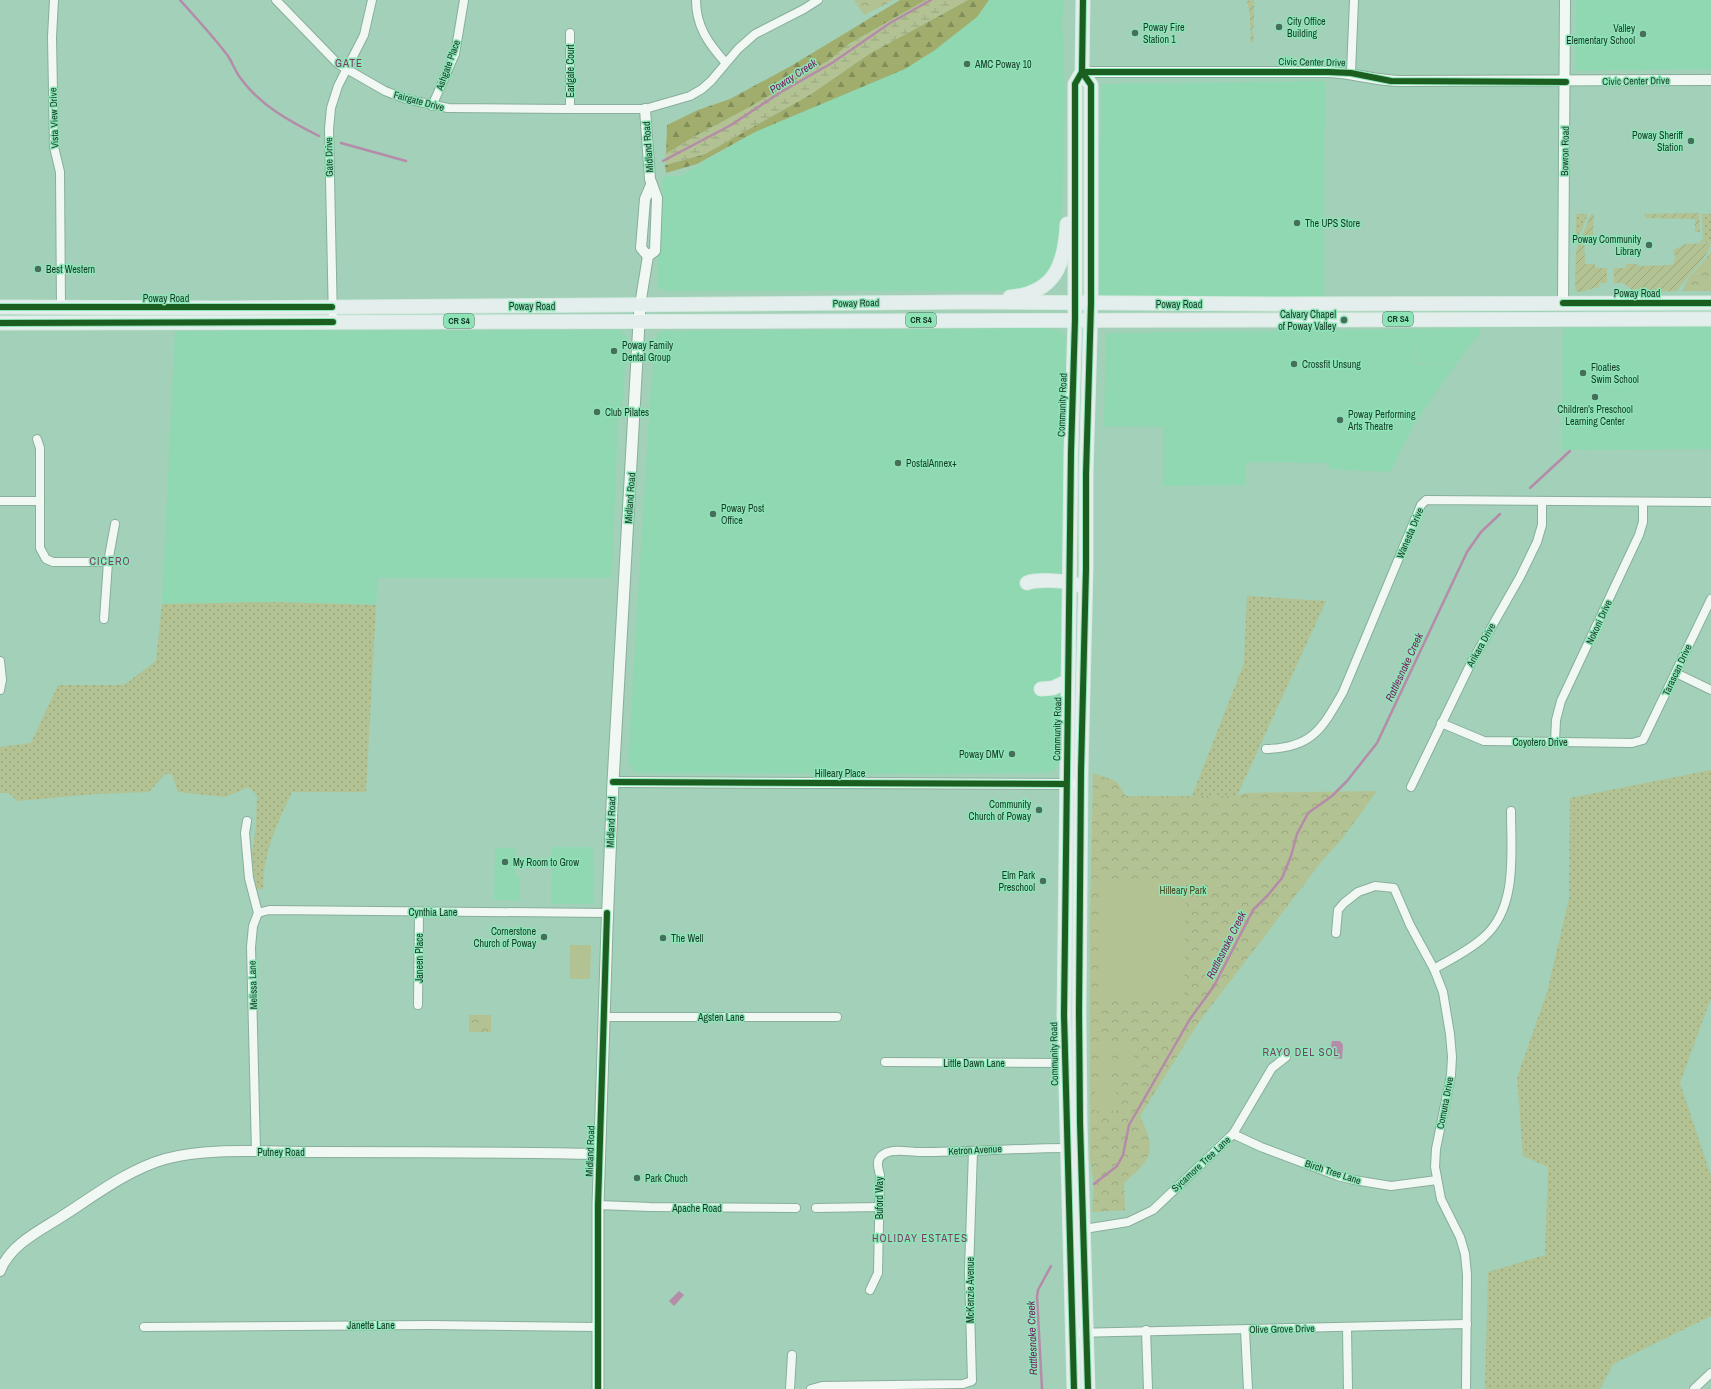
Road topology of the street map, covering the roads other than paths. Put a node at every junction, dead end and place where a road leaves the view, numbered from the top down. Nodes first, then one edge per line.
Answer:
1 (54, 0) edge
2 (276, 0) edge
3 (372, 0) edge
4 (464, 0) edge
5 (696, 0) edge
6 (818, 0) edge
7 (1083, 0) edge
8 (1354, 0) edge
9 (1565, 0) edge
10 (570, 33) dead end
11 (725, 62) junction
12 (347, 71) junction
13 (1082, 72) junction
14 (1351, 73) junction
15 (1711, 80) edge
16 (1566, 82) junction
17 (432, 106) junction
18 (570, 109) junction
19 (645, 109) junction
20 (1074, 130) junction
21 (1074, 155) junction
22 (1091, 176) junction
23 (971, 302) junction
24 (868, 303) junction
25 (951, 303) junction
26 (1074, 303) junction
27 (1091, 303) junction
28 (1453, 303) junction
29 (1534, 303) junction
30 (1563, 303) junction
31 (1685, 303) junction
32 (1711, 303) edge
33 (1299, 304) junction
34 (1379, 304) junction
35 (583, 305) junction
36 (640, 305) junction
37 (518, 306) junction
38 (0, 307) edge
39 (61, 307) junction
40 (332, 307) junction
41 (164, 308) junction
42 (224, 308) junction
43 (0, 314) edge
44 (1381, 319) junction
45 (1487, 319) junction
46 (1508, 319) junction
47 (1636, 319) junction
48 (1711, 319) edge
49 (866, 320) junction
50 (1075, 320) junction
51 (1091, 320) junction
52 (1219, 320) junction
53 (1312, 320) junction
54 (448, 321) junction
55 (513, 321) junction
56 (639, 321) junction
57 (788, 321) junction
58 (166, 322) junction
59 (333, 322) junction
60 (0, 323) edge
61 (78, 323) junction
62 (37, 439) dead end
63 (1071, 452) junction
64 (1070, 498) junction
65 (0, 501) edge
66 (40, 501) junction
67 (1542, 501) junction
68 (1643, 502) junction
69 (1711, 502) edge
70 (1086, 508) junction
71 (115, 524) dead end
72 (1086, 557) junction
73 (108, 562) junction
74 (1069, 582) junction
75 (1711, 599) edge
76 (1069, 600) junction
77 (104, 619) dead end
78 (0, 661) edge
79 (1676, 673) junction
80 (1068, 681) junction
81 (1083, 682) junction
82 (1041, 689) dead end
83 (0, 690) edge
84 (1711, 690) edge
85 (1441, 723) junction
86 (1643, 740) joint
87 (1555, 742) junction
88 (1266, 749) dead end
89 (613, 782) junction
90 (1066, 784) junction
91 (1081, 784) junction
92 (1411, 787) dead end
93 (1511, 811) dead end
94 (247, 821) dead end
95 (419, 912) junction
96 (258, 913) junction
97 (607, 913) junction
98 (1336, 933) dead end
99 (1434, 968) junction
100 (418, 1005) dead end
101 (1064, 1014) junction
102 (604, 1017) junction
103 (837, 1018) dead end
104 (1286, 1057) dead end
105 (884, 1062) dead end
106 (1080, 1062) junction
107 (1064, 1063) junction
108 (1080, 1122) junction
109 (1233, 1134) junction
110 (1067, 1148) junction
111 (973, 1151) junction
112 (256, 1152) junction
113 (600, 1154) junction
114 (883, 1154) joint
115 (1437, 1180) junction
116 (1068, 1181) junction
117 (1083, 1196) junction
118 (598, 1205) junction
119 (879, 1207) junction
120 (796, 1208) dead end
121 (816, 1208) dead end
122 (1084, 1229) junction
123 (0, 1271) edge
124 (870, 1290) dead end
125 (1467, 1324) junction
126 (144, 1327) dead end
127 (597, 1327) junction
128 (1347, 1328) junction
129 (1146, 1330) junction
130 (1245, 1330) junction
131 (1080, 1332) junction
132 (792, 1354) dead end
133 (1711, 1373) edge
134 (907, 1387) edge
135 (598, 1389) edge
136 (790, 1389) edge
137 (811, 1389) edge
138 (1074, 1389) edge
139 (1088, 1389) edge
140 (1148, 1389) edge
141 (1248, 1389) edge
142 (1348, 1389) edge
143 (1466, 1389) edge
144 (1694, 1389) edge

1 - 39 street, Vista View Drive
2 - 12 street, Fairgate Drive
3 - 12 street, Gate Drive
4 - 17 street, Ashgate Place
5 - 11 street
6 - 11 street, Fairgate Drive
7 - 13 main road, Community Road
8 - 14 street
9 - 16 street, Bowron Road
10 - 18 street, Earlgate Court
11 - 19 street, Fairgate Drive
12 - 17 street, Fairgate Drive
12 - 40 street, Gate Drive
13 - 14 street, Civic Center Drive
13 - 20 main road, Community Road
13 - 22 main road, Community Road
14 - 16 street, Civic Center Drive
15 - 16 street, Civic Center Drive
16 - 30 street, Bowron Road
17 - 18 street, Fairgate Drive
18 - 19 street, Fairgate Drive
19 - 36 street, Midland Road
20 - 21 main road, Community Road
20 - 22 main road
21 - 23 main road
21 - 26 main road, Community Road
22 - 27 main road, Community Road
23 - 25 main road, Poway Road / CR S4
23 - 26 main road, Poway Road / CR S4
24 - 25 main road, Poway Road / CR S4
24 - 36 main road, Poway Road / CR S4
24 - 57 main road
25 - 49 main road
26 - 27 main road, Poway Road / CR S4
26 - 50 main road, Community Road
27 - 33 main road, Poway Road / CR S4
27 - 51 main road, Community Road
28 - 29 main road, Poway Road / CR S4
28 - 34 main road, Poway Road / CR S4
28 - 44 main road
29 - 30 main road, Poway Road / CR S4
29 - 45 main road
30 - 31 main road, Poway Road / CR S4
30 - 46 main road
31 - 32 main road, Poway Road / CR S4
31 - 47 main road
33 - 34 main road, Poway Road / CR S4
33 - 52 main road
34 - 53 main road
35 - 36 main road, Poway Road / CR S4
35 - 37 main road, Poway Road / CR S4
35 - 55 main road
36 - 56 main road, Midland Road
37 - 40 main road, Poway Road / CR S4
37 - 54 main road
38 - 39 main road, Poway Road / CR S4
39 - 41 main road, Poway Road / CR S4
39 - 43 main road
40 - 42 main road, Poway Road / CR S4
40 - 59 street, Gate Drive
41 - 42 main road, Poway Road / CR S4
41 - 61 main road
42 - 58 main road
44 - 45 main road, Poway Road / CR S4
44 - 53 main road, Poway Road / CR S4
45 - 46 main road, Poway Road / CR S4
46 - 47 main road, Poway Road / CR S4
47 - 48 main road, Poway Road / CR S4
49 - 50 main road, Poway Road / CR S4
49 - 57 main road, Poway Road / CR S4
50 - 51 main road, Poway Road / CR S4
50 - 63 main road, Community Road
51 - 52 main road, Poway Road / CR S4
51 - 70 main road, Community Road
52 - 53 main road, Poway Road / CR S4
54 - 55 main road, Poway Road / CR S4
54 - 59 main road, Poway Road / CR S4
55 - 56 main road, Poway Road / CR S4
56 - 57 main road, Poway Road / CR S4
56 - 89 main road, Midland Road
58 - 59 main road, Poway Road / CR S4
58 - 61 main road, Poway Road / CR S4
60 - 61 main road, Poway Road / CR S4
62 - 66 street
63 - 64 main road, Community Road
63 - 70 main road
64 - 72 main road
64 - 74 main road, Community Road
65 - 66 street
66 - 73 street
67 - 68 street, Wanesta Drive
67 - 85 street, Arikara Drive
67 - 88 street, Wanesta Drive
68 - 69 street, Wanesta Drive
68 - 87 street, Nokoni Drive
70 - 72 main road, Community Road
71 - 73 street
72 - 81 main road, Community Road
73 - 77 street
74 - 76 main road, Community Road
74 - 76 main road
74 - 81 main road
75 - 79 street, Tarascan Drive
76 - 80 main road, Community Road
78 - 83 street
79 - 84 street
79 - 86 street, Tarascan Drive
80 - 82 main road
80 - 90 main road, Community Road
81 - 91 main road, Community Road
85 - 87 street, Coyotero Drive
85 - 92 street, Arikara Drive
86 - 87 street, Coyotero Drive
89 - 90 street, Hilleary Place
89 - 97 main road, Midland Road
90 - 91 street, Hilleary Place
90 - 101 main road, Community Road
91 - 106 main road, Community Road
93 - 99 street
94 - 96 street, Melissa Lane
95 - 96 street, Cynthia Lane
95 - 97 street, Cynthia Lane
95 - 100 street, Janeen Place
96 - 112 street, Melissa Lane
97 - 102 main road, Midland Road
98 - 99 street, Comuna Drive
99 - 115 street, Comuna Drive
101 - 106 main road
101 - 107 main road, Community Road
102 - 103 street, Agsten Lane
102 - 113 main road, Midland Road
104 - 109 street, Sycamore Tree Lane
105 - 107 street, Little Dawn Lane
106 - 108 main road, Community Road
107 - 108 main road
107 - 110 main road, Community Road
108 - 117 main road, Community Road
109 - 115 street, Birch Tree Lane
109 - 122 street, Sycamore Tree Lane
110 - 111 street, Ketron Avenue
110 - 116 main road, Community Road
110 - 117 main road
111 - 114 street, Ketron Avenue
111 - 134 street, McKenzie Avenue
112 - 113 street, Putney Road
112 - 123 street, Putney Road
113 - 118 main road, Midland Road
114 - 119 street, Buford Way
115 - 125 street, Comuna Drive
116 - 122 main road
116 - 131 main road, Community Road
117 - 122 main road, Community Road
118 - 120 street, Apache Road
118 - 127 main road, Midland Road
119 - 121 street
119 - 124 street, Buford Way
122 - 131 main road, Community Road
125 - 128 street, Olive Grove Drive
125 - 143 street
126 - 127 street, Janette Lane
127 - 135 main road, Midland Road
128 - 130 street, Olive Grove Drive
128 - 142 street
129 - 130 street, Olive Grove Drive
129 - 131 street, Olive Grove Drive
129 - 140 street
130 - 141 street
131 - 138 main road, Community Road
131 - 139 main road, Community Road
132 - 136 street
133 - 144 street
134 - 137 street

